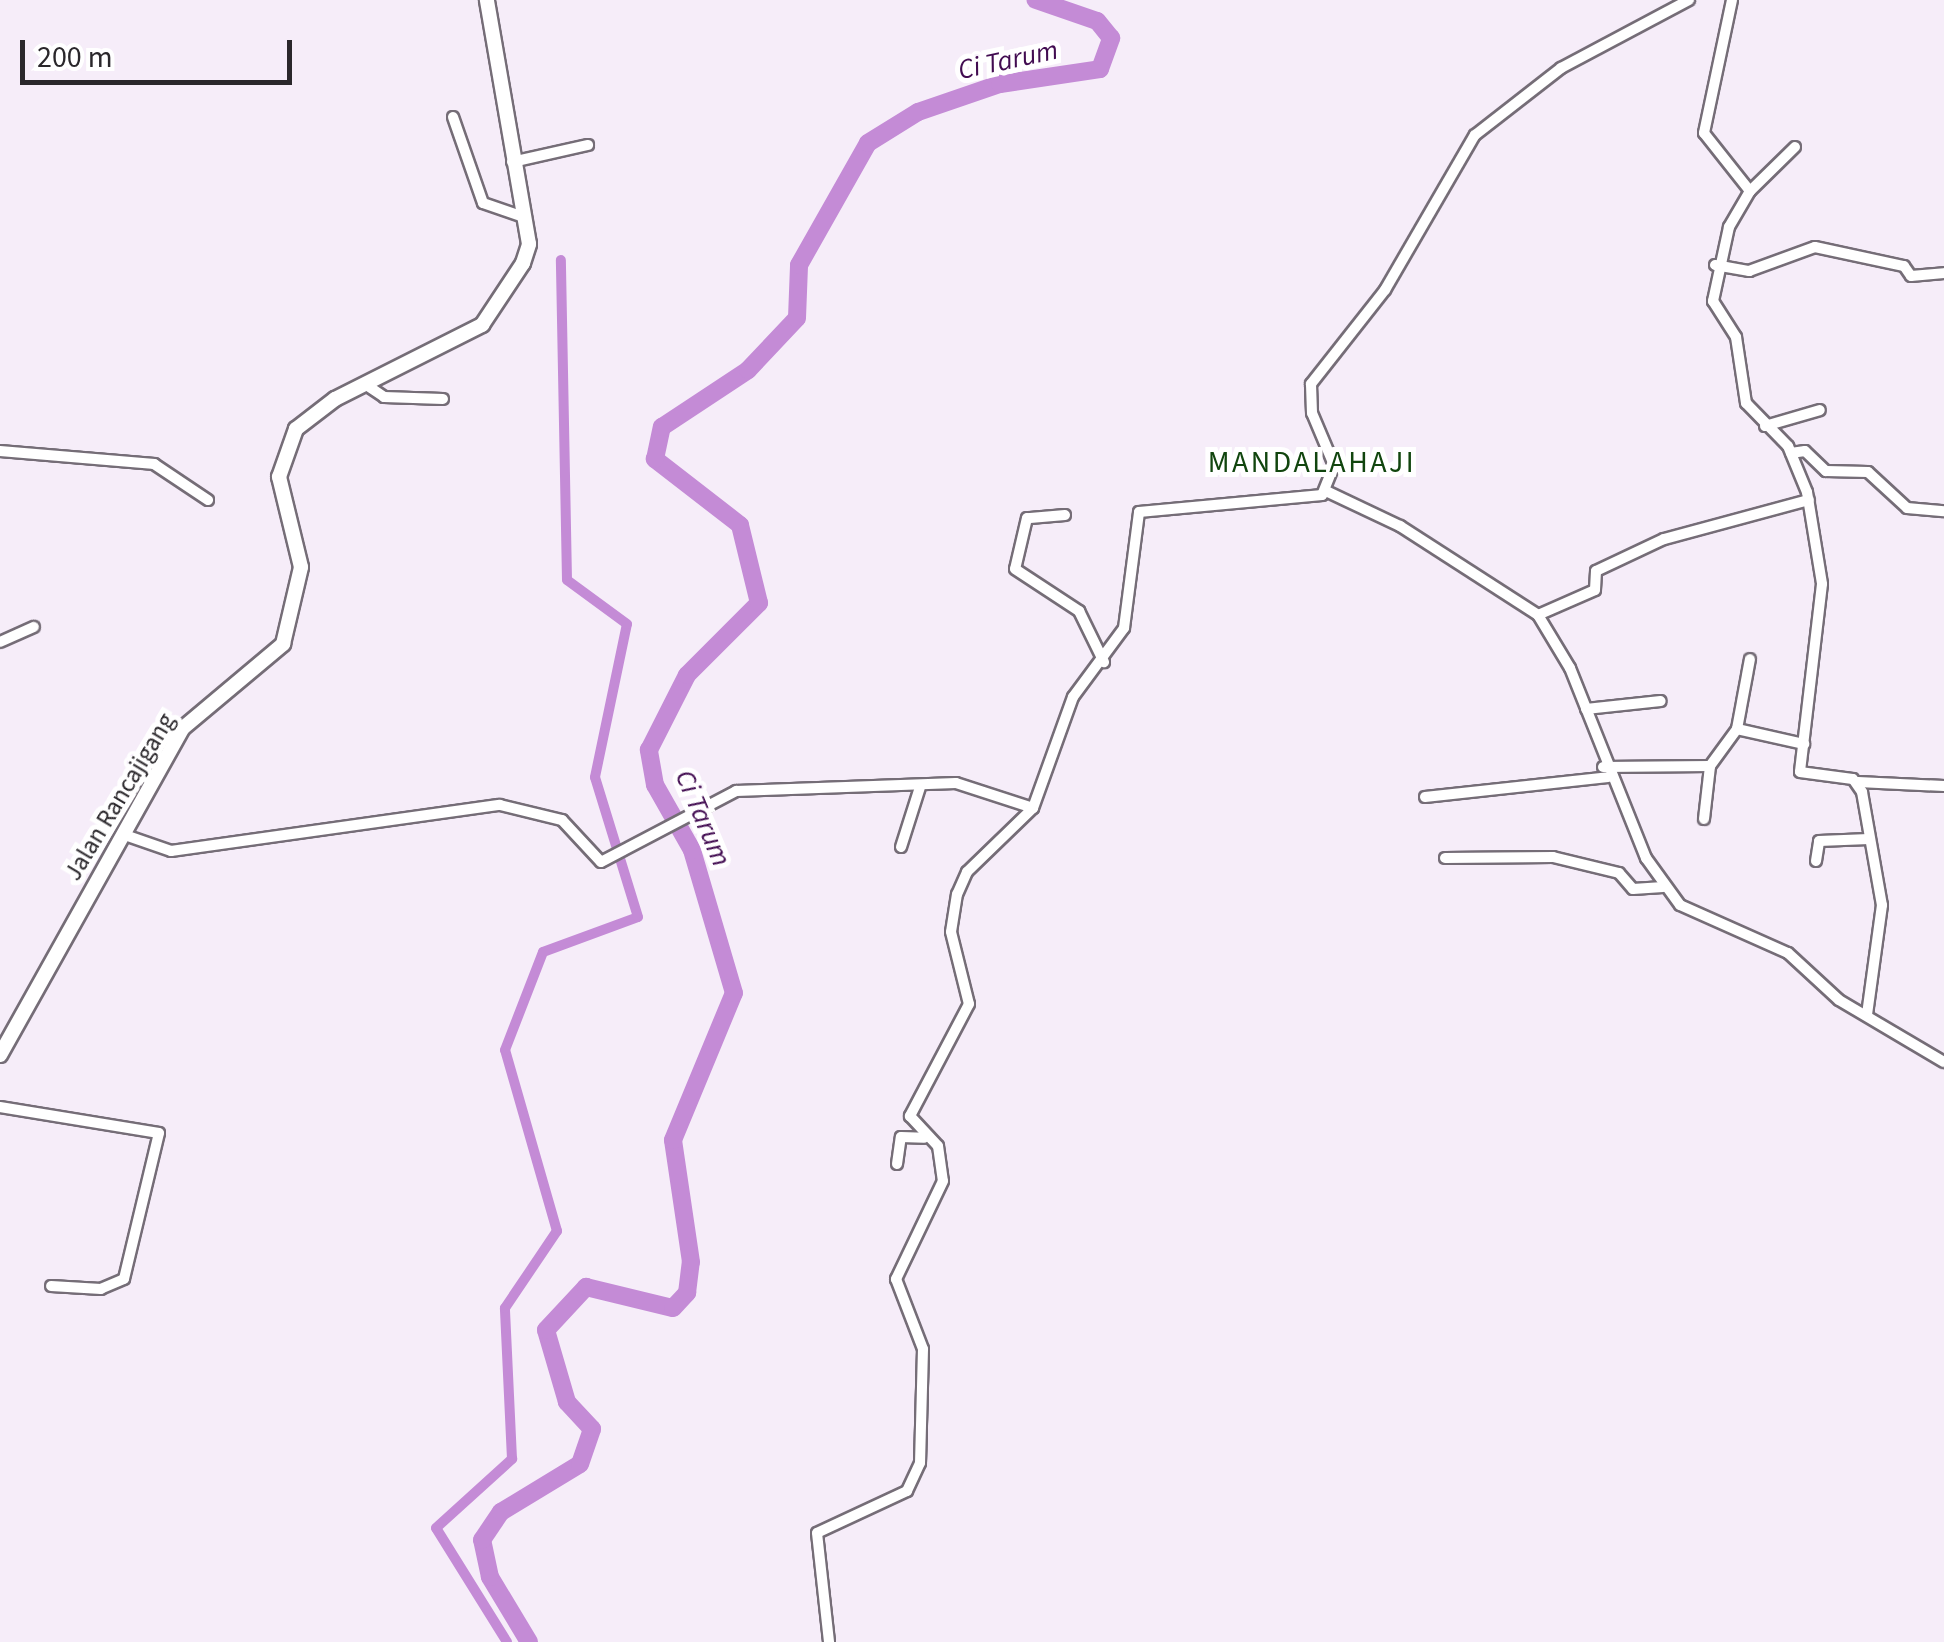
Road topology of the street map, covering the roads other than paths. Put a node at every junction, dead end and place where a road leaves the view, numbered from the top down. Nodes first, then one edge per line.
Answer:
1 (487, 0) edge
2 (1689, 0) edge
3 (1732, 0) edge
4 (453, 116) dead end
5 (588, 145) dead end
6 (1795, 147) dead end
7 (512, 162) junction
8 (1750, 191) junction
9 (524, 216) junction
10 (1715, 265) junction
11 (1944, 273) edge
12 (365, 384) junction
13 (443, 399) dead end
14 (1820, 410) dead end
15 (1764, 426) junction
16 (0, 452) edge
17 (1792, 453) junction
18 (1326, 491) junction
19 (208, 500) dead end
20 (1809, 500) junction
21 (1944, 511) edge
22 (1065, 515) dead end
23 (1538, 616) junction
24 (34, 627) dead end
25 (0, 642) edge
26 (1750, 659) dead end
27 (1104, 662) junction
28 (1661, 701) dead end
29 (1586, 708) junction
30 (1737, 729) junction
31 (1804, 744) junction
32 (1710, 766) junction
33 (1606, 772) junction
34 (1858, 782) junction
35 (1944, 786) edge
36 (920, 787) junction
37 (1425, 797) dead end
38 (1033, 808) junction
39 (1704, 819) dead end
40 (122, 834) junction
41 (1869, 839) junction
42 (901, 847) dead end
43 (1444, 858) dead end
44 (1816, 861) dead end
45 (1663, 887) junction
46 (1867, 1014) junction
47 (0, 1055) edge
48 (1944, 1062) edge
49 (0, 1107) edge
50 (926, 1138) junction
51 (897, 1164) dead end
52 (51, 1286) dead end
53 (828, 1642) edge

1 - 7 main road, Jalan Rancajigang
2 - 18 street
3 - 8 street
4 - 9 street
5 - 7 street
6 - 8 street
7 - 9 main road, Jalan Rancajigang
8 - 10 street
9 - 12 main road, Jalan Rancajigang
10 - 11 street
10 - 15 street
12 - 13 street
12 - 40 main road, Jalan Rancajigang
14 - 15 street
15 - 17 street
16 - 19 street
17 - 20 street
17 - 21 street
18 - 23 street
18 - 27 street
20 - 23 street
20 - 31 street
22 - 27 street
23 - 29 street
24 - 25 street
26 - 30 street
27 - 38 street
28 - 29 street
29 - 33 street
30 - 31 street
30 - 32 street
31 - 34 street
32 - 33 street
32 - 39 street
33 - 37 street
33 - 45 street
34 - 35 street
34 - 41 street
36 - 38 street
36 - 40 street
36 - 42 street
38 - 50 street
40 - 47 main road, Jalan Rancajigang
41 - 44 street
41 - 46 street
43 - 45 street
45 - 46 street
46 - 48 street
49 - 52 street
50 - 51 street
50 - 53 street

